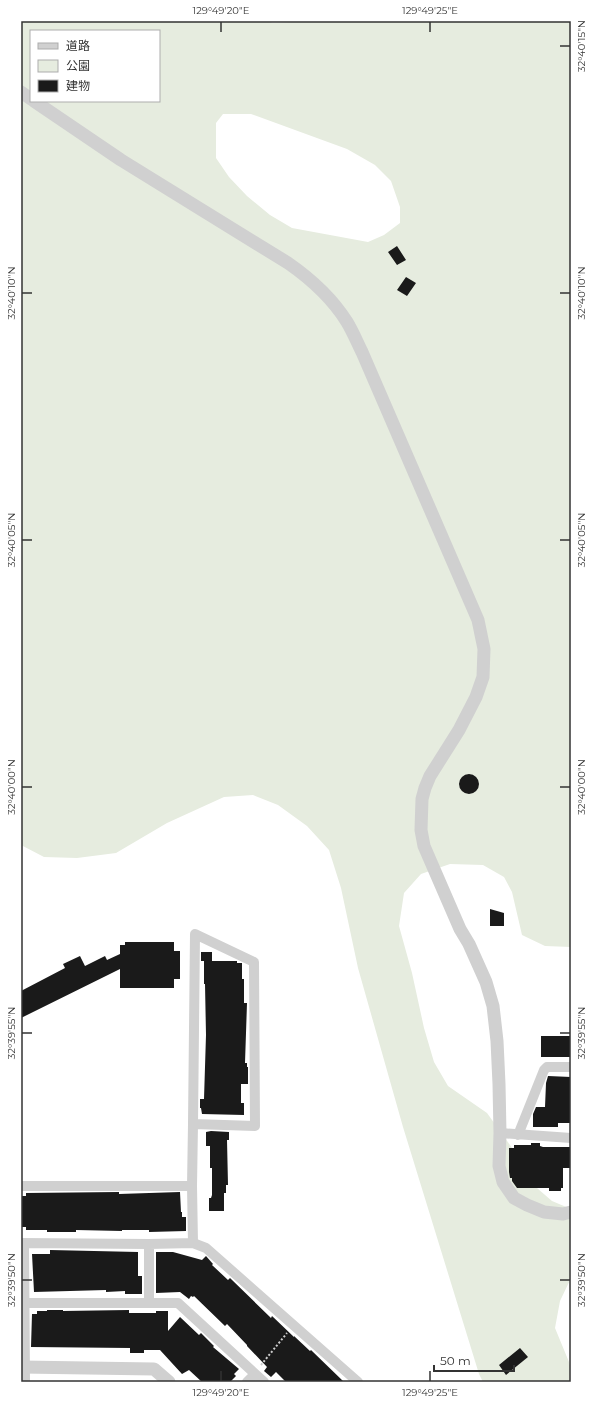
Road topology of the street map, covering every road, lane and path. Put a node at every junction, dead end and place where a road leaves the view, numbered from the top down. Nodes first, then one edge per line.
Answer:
1 (21, 92) edge
2 (30, 98) edge
3 (35, 102) edge
4 (571, 1067) edge
5 (193, 1124) junction
6 (500, 1133) junction
7 (518, 1135) junction
8 (571, 1138) edge
9 (21, 1186) edge
10 (192, 1186) junction
11 (571, 1212) edge
12 (23, 1243) edge
13 (193, 1243) junction
14 (149, 1244) junction
15 (149, 1302) junction
16 (25, 1303) junction
17 (292, 1325) junction
18 (23, 1367) edge
19 (254, 1374) junction
20 (25, 1382) edge
21 (169, 1382) edge
22 (247, 1382) edge
23 (264, 1382) edge
24 (358, 1382) edge

1 - 2 street
3 - 6 street
4 - 7 street
5 - 5 street
5 - 10 street
6 - 7 street
6 - 11 street
7 - 8 street
9 - 10 street
10 - 13 street
12 - 14 street
12 - 16 street
13 - 14 street
13 - 17 street
14 - 15 street
15 - 16 street
15 - 19 street
16 - 18 street
17 - 19 path
17 - 24 street
18 - 20 street
18 - 21 street
19 - 22 street
19 - 23 street

